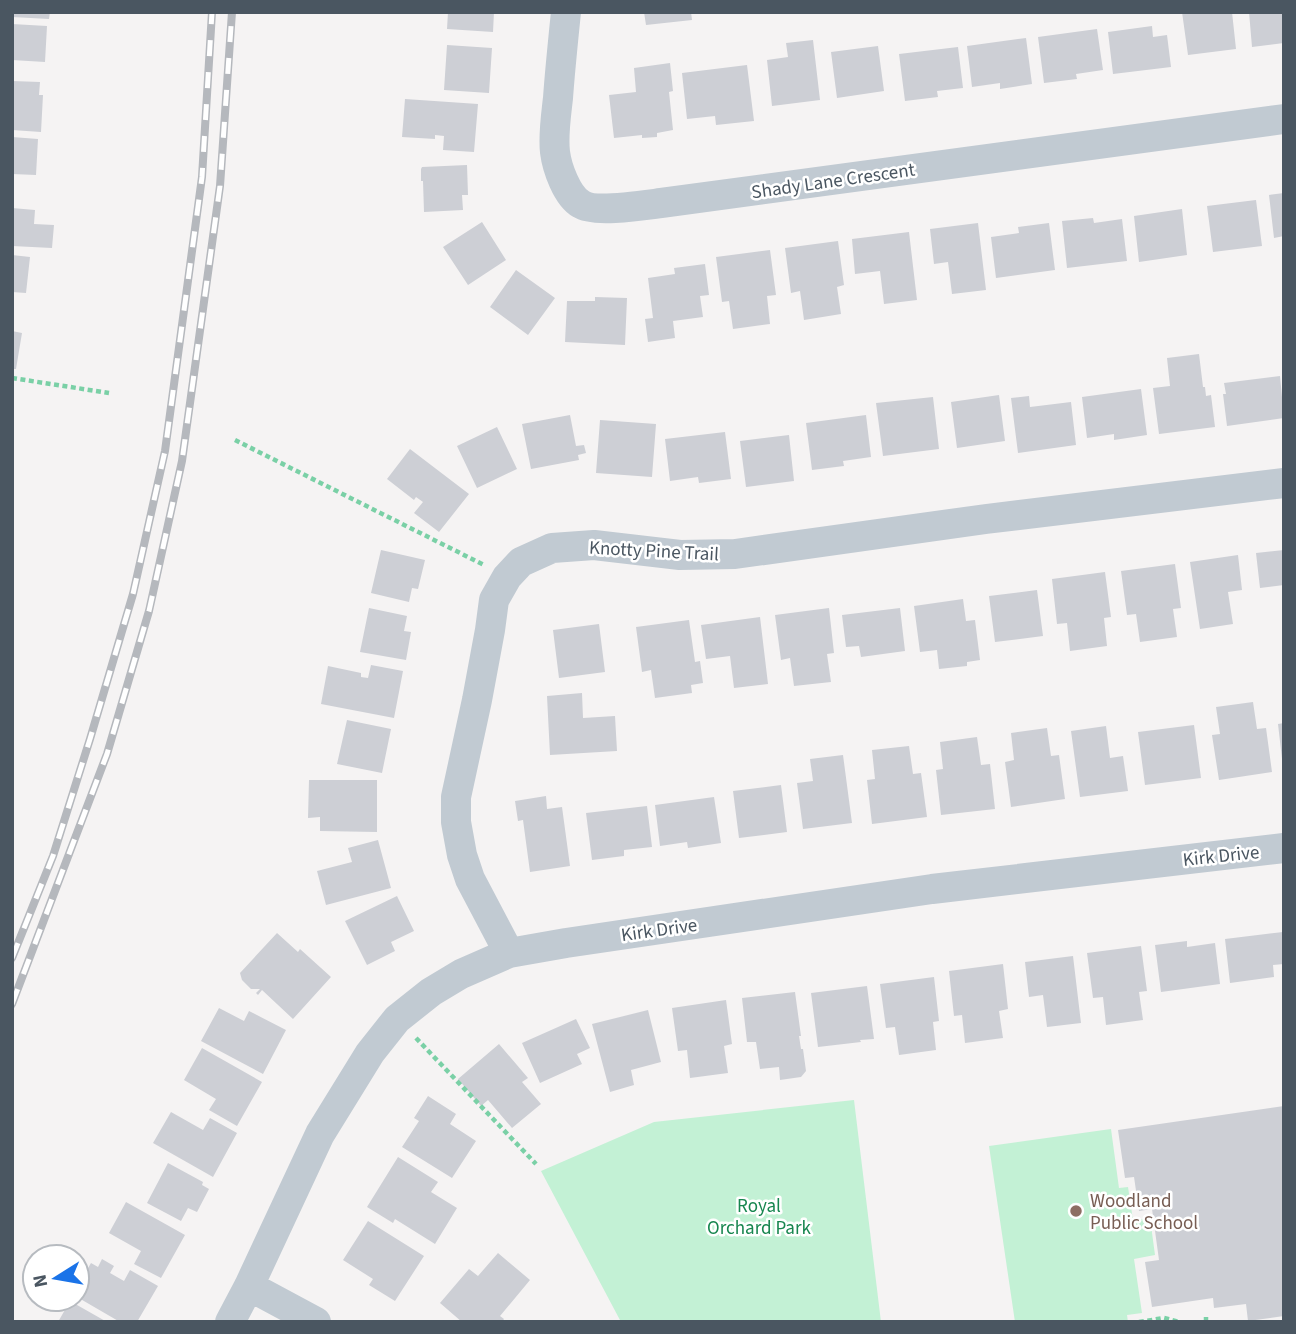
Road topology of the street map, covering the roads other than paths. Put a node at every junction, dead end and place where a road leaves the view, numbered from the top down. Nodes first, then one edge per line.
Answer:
1 (566, 12) edge
2 (1284, 119) edge
3 (1284, 483) edge
4 (1284, 848) edge
5 (509, 953) junction
6 (249, 1286) junction
7 (230, 1322) edge
8 (316, 1322) edge

1 - 2 street, Shady Lane Crescent
3 - 5 street, Knotty Pine Trail
4 - 5 street, Kirk Drive
5 - 6 street, Kirk Drive
6 - 7 street, Kirk Drive
6 - 8 street

